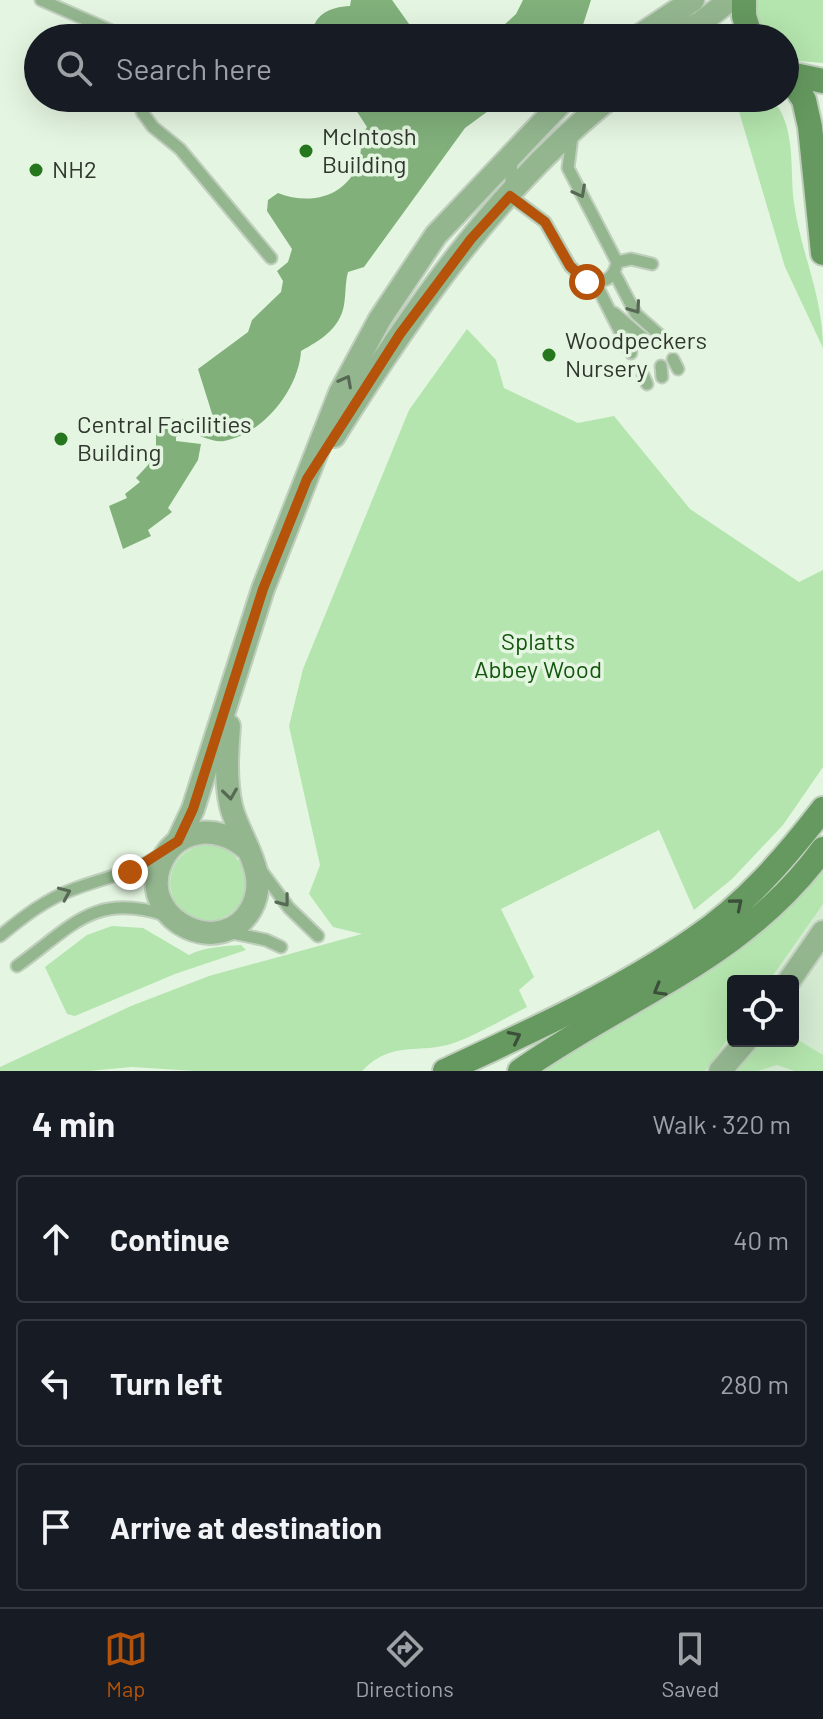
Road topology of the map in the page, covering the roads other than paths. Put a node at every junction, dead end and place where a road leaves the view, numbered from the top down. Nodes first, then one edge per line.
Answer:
1 (41, 0) edge
2 (693, 0) edge
3 (730, 0) edge
4 (744, 0) edge
5 (96, 24) edge
6 (657, 24) edge
7 (698, 24) edge
8 (747, 24) edge
9 (799, 76) edge
10 (823, 81) edge
11 (799, 93) edge
12 (142, 112) edge
13 (552, 112) edge
14 (593, 112) edge
15 (582, 121) junction
16 (512, 151) junction
17 (510, 196) junction
18 (823, 253) edge
19 (271, 258) dead end
20 (652, 264) dead end
21 (616, 268) junction
22 (595, 282) junction
23 (608, 308) junction
24 (662, 337) dead end
25 (649, 343) dead end
26 (631, 353) dead end
27 (307, 479) junction
28 (232, 688) junction
29 (823, 809) edge
30 (175, 844) junction
31 (823, 849) edge
32 (251, 856) junction
33 (170, 917) junction
34 (222, 932) junction
35 (823, 932) edge
36 (0, 936) edge
37 (318, 936) dead end
38 (281, 947) dead end
39 (17, 966) dead end
40 (793, 975) edge
41 (741, 1047) edge
42 (445, 1071) edge
43 (520, 1071) edge
44 (720, 1071) edge

1 - 5 lane
2 - 6 street
3 - 7 street
4 - 8 street
9 - 10 street
11 - 18 street
12 - 19 lane
13 - 16 street
14 - 15 street
15 - 17 street
15 -> 21 lane
16 - 17 lane
27 -> 16 street
17 - 22 lane
17 - 27 street
20 - 21 lane
21 - 22 lane
21 -> 24 lane
22 - 23 lane
23 - 25 lane
23 - 26 lane
27 - 28 street
28 - 30 street
28 -> 32 street
42 -> 29 street
30 - 32 street
30 - 33 street
36 -> 30 lane
31 -> 43 street
32 - 34 street
32 -> 37 lane
33 - 34 street
33 - 39 lane
34 - 38 lane
35 - 40 street
41 - 44 street

